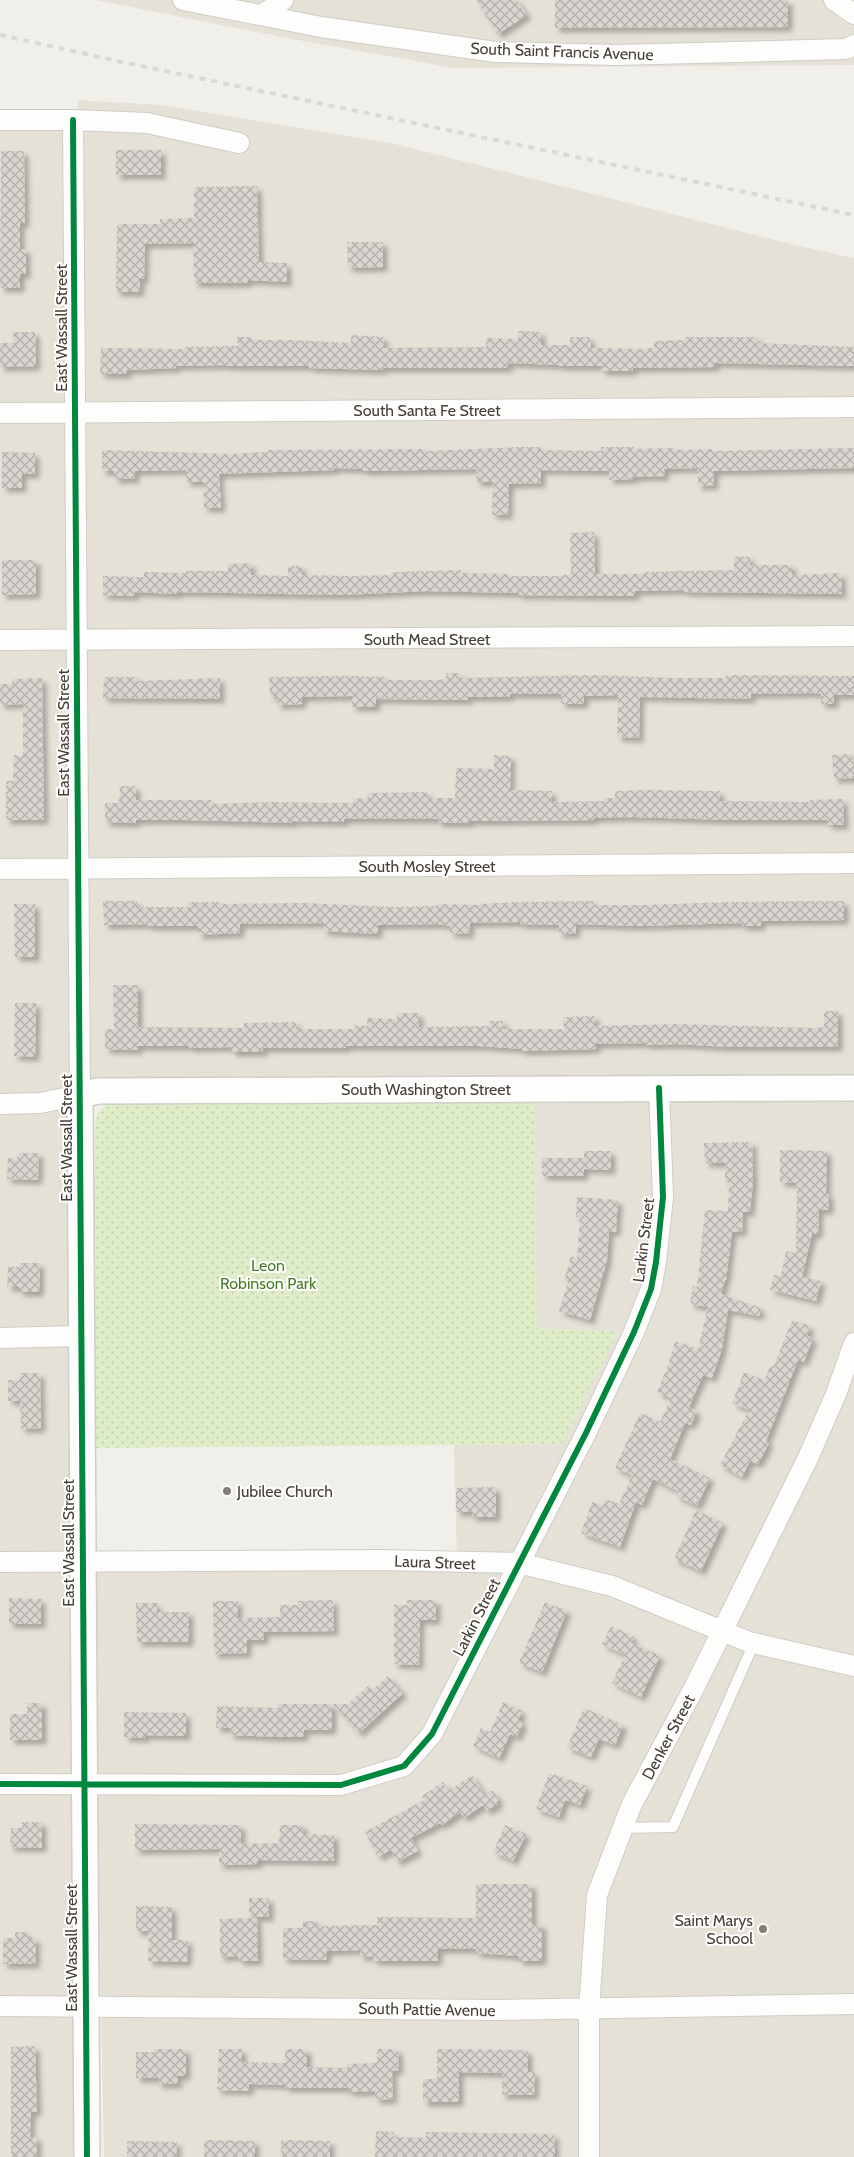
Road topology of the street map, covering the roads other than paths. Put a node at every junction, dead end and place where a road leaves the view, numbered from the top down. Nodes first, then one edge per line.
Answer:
1 (183, 0) edge
2 (282, 0) edge
3 (834, 0) edge
4 (854, 14) edge
5 (262, 15) junction
6 (854, 45) edge
7 (0, 120) edge
8 (73, 120) junction
9 (239, 143) dead end
10 (854, 407) edge
11 (75, 412) junction
12 (0, 413) edge
13 (854, 636) edge
14 (0, 640) edge
15 (76, 640) junction
16 (854, 863) edge
17 (0, 869) edge
18 (77, 869) junction
19 (659, 1088) junction
20 (854, 1088) edge
21 (80, 1095) junction
22 (0, 1104) edge
23 (80, 1336) junction
24 (0, 1338) edge
25 (854, 1343) edge
26 (0, 1562) edge
27 (82, 1562) junction
28 (519, 1563) junction
29 (722, 1631) junction
30 (754, 1643) junction
31 (854, 1666) edge
32 (0, 1784) edge
33 (84, 1784) junction
34 (623, 1828) junction
35 (854, 2004) edge
36 (0, 2006) edge
37 (86, 2006) junction
38 (588, 2009) junction
39 (87, 2157) edge
40 (588, 2157) edge

1 - 5 street, South Saint Francis Avenue
2 - 5 street
3 - 4 street
5 - 6 street, South Saint Francis Avenue
7 - 8 street
8 - 9 street
8 - 11 street, East Wassall Street
10 - 11 street, South Santa Fe Street
11 - 12 street, South Santa Fe Street
11 - 15 street, East Wassall Street
13 - 15 street, South Mead Street
14 - 15 street, South Mead Street
15 - 18 street, East Wassall Street
16 - 18 street, South Mosley Street
17 - 18 street, South Mosley Street
18 - 21 street, East Wassall Street
19 - 20 street, South Washington Street
19 - 21 street, South Washington Street
19 - 28 street, Larkin Street
21 - 22 street, South Washington Street
21 - 23 street, East Wassall Street
23 - 24 street
23 - 27 street, East Wassall Street
25 - 29 street, Denker Street
26 - 27 street, Laura Street
27 - 28 street, Laura Street
27 - 33 street, East Wassall Street
28 - 29 street, Laura Street
28 - 33 street, Larkin Street
29 - 30 street, Laura Street
29 - 34 street, Denker Street
30 - 31 street, Laura Street
30 - 34 lane
32 - 33 street, Larkin Street
33 - 37 street, East Wassall Street
34 - 38 street, Denker Street
35 - 38 street, South Pattie Avenue
36 - 37 street, South Pattie Avenue
37 - 38 street, South Pattie Avenue
37 - 39 street, East Wassall Street
38 - 40 street, Denker Street

